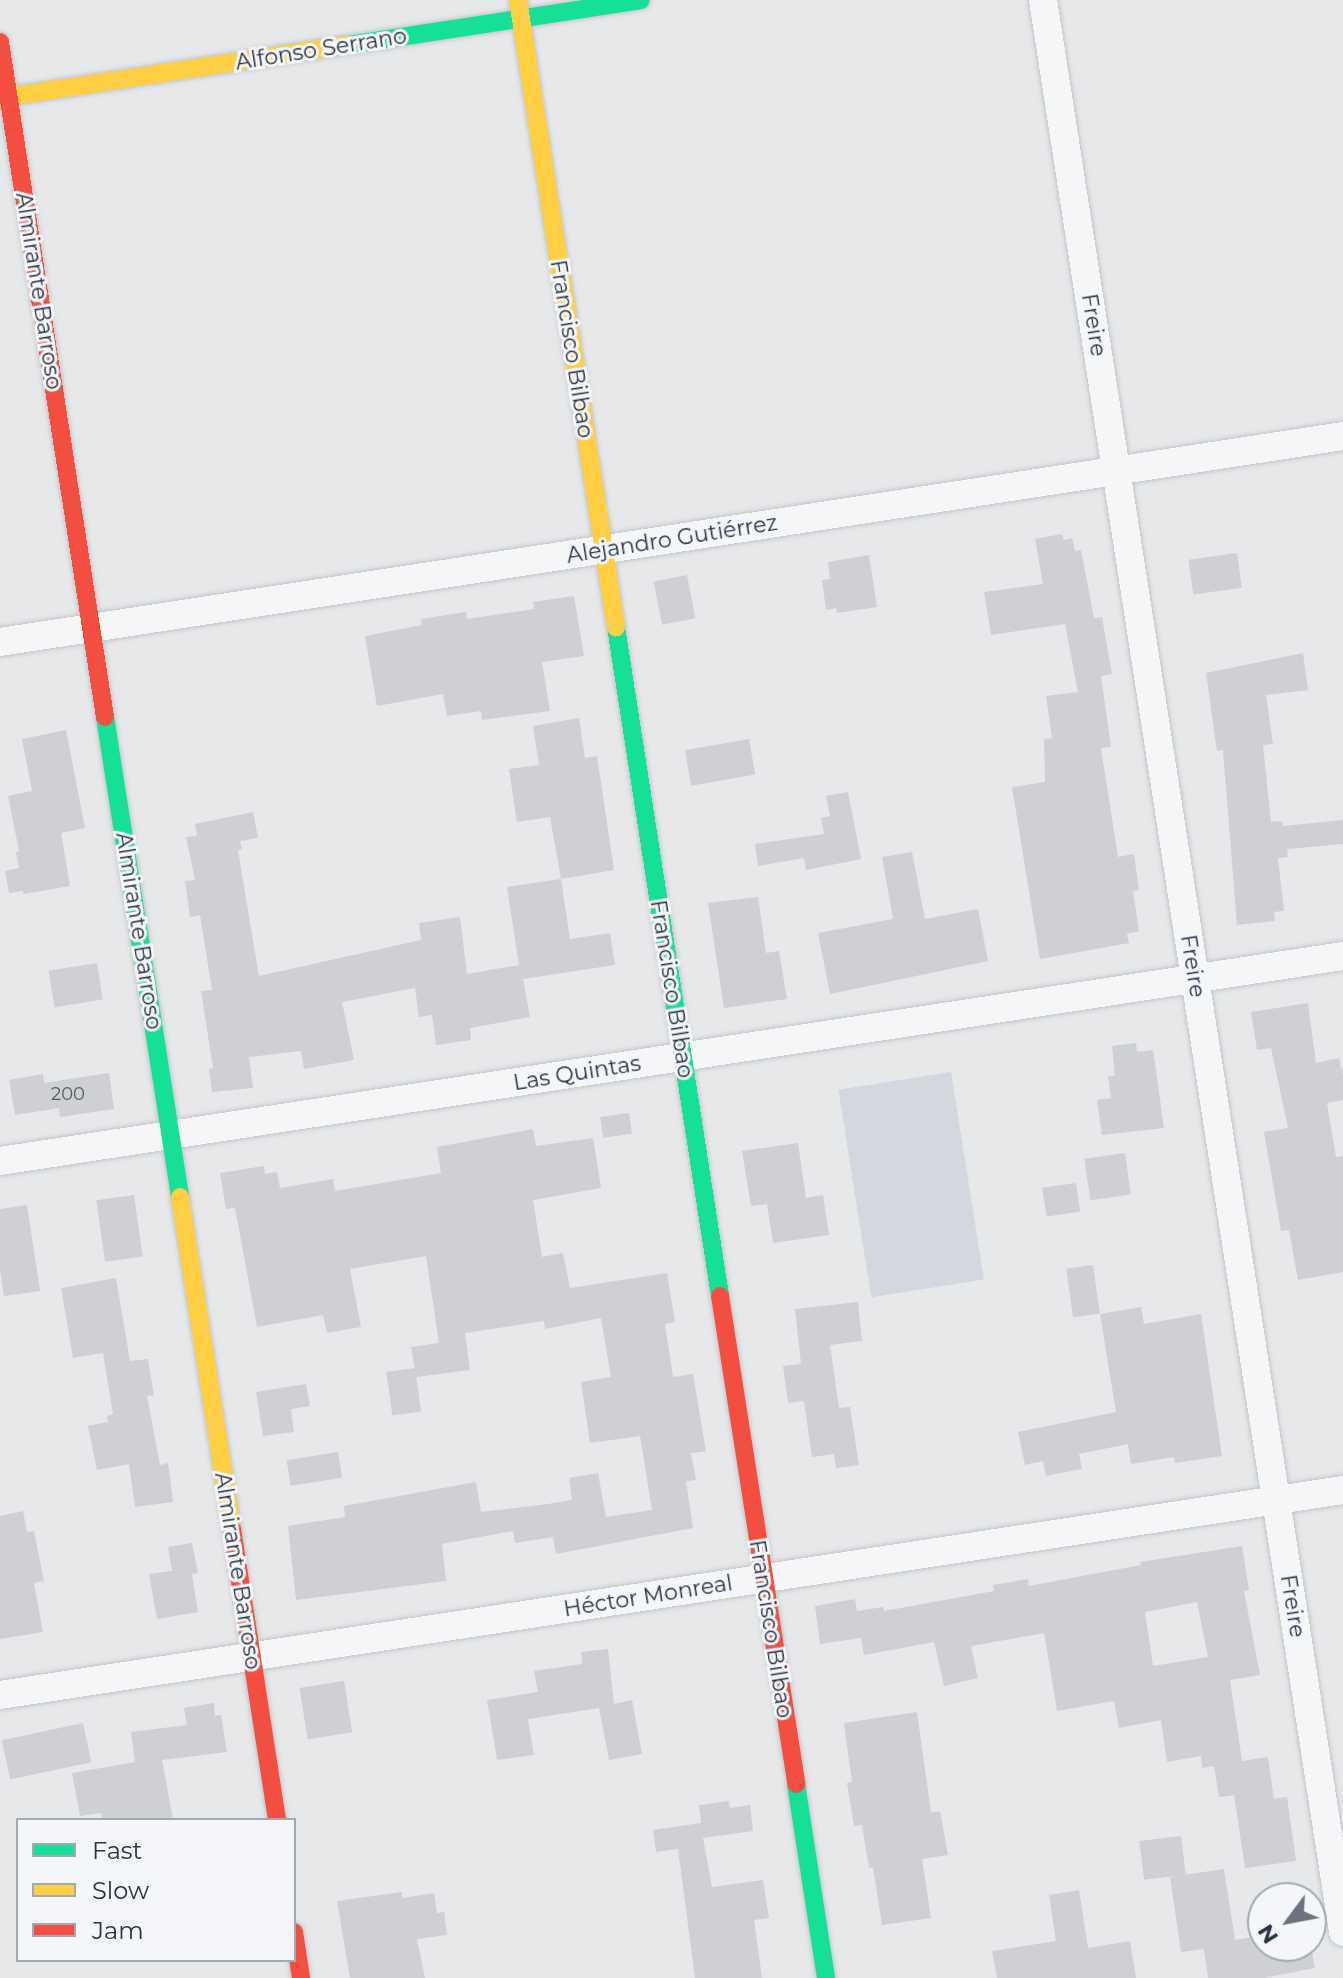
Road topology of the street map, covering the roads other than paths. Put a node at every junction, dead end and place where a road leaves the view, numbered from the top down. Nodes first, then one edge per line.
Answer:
1 (641, 0) edge
2 (1043, 0) edge
3 (520, 9) edge
4 (0, 42) edge
5 (4, 98) edge
6 (1343, 436) edge
7 (1116, 471) junction
8 (603, 550) junction
9 (92, 628) junction
10 (0, 642) edge
11 (1343, 956) edge
12 (1195, 979) junction
13 (682, 1057) junction
14 (170, 1135) junction
15 (0, 1161) edge
16 (1343, 1490) edge
17 (1276, 1500) junction
18 (763, 1578) junction
19 (251, 1657) junction
20 (0, 1695) edge
21 (277, 1818) edge
22 (1343, 1932) edge
23 (296, 1945) edge
24 (301, 1978) edge
25 (826, 1978) edge

1 - 3 street, Alfonso Serrano
2 - 7 street, Freire
3 - 5 street, Alfonso Serrano
3 - 8 street, Francisco Bilbao
4 - 5 street, Almirante Barroso
5 - 9 street, Almirante Barroso
6 - 7 street, Alejandro Gutiérrez
7 - 8 street, Alejandro Gutiérrez
7 - 12 street, Freire
8 - 9 street, Alejandro Gutiérrez
8 - 13 street, Francisco Bilbao
9 - 10 street, Alejandro Gutiérrez
9 - 14 street, Almirante Barroso
11 - 12 street, Las Quintas
12 - 13 street, Las Quintas
12 - 17 street, Freire
13 - 14 street, Las Quintas
13 - 18 street, Francisco Bilbao
14 - 15 street, Las Quintas
14 - 19 street, Almirante Barroso
16 - 17 street, Héctor Monreal
17 - 18 street, Héctor Monreal
17 - 22 street, Freire
18 - 19 street, Héctor Monreal
18 - 25 street, Francisco Bilbao
19 - 20 street, Héctor Monreal
19 - 21 street, Almirante Barroso
23 - 24 street

